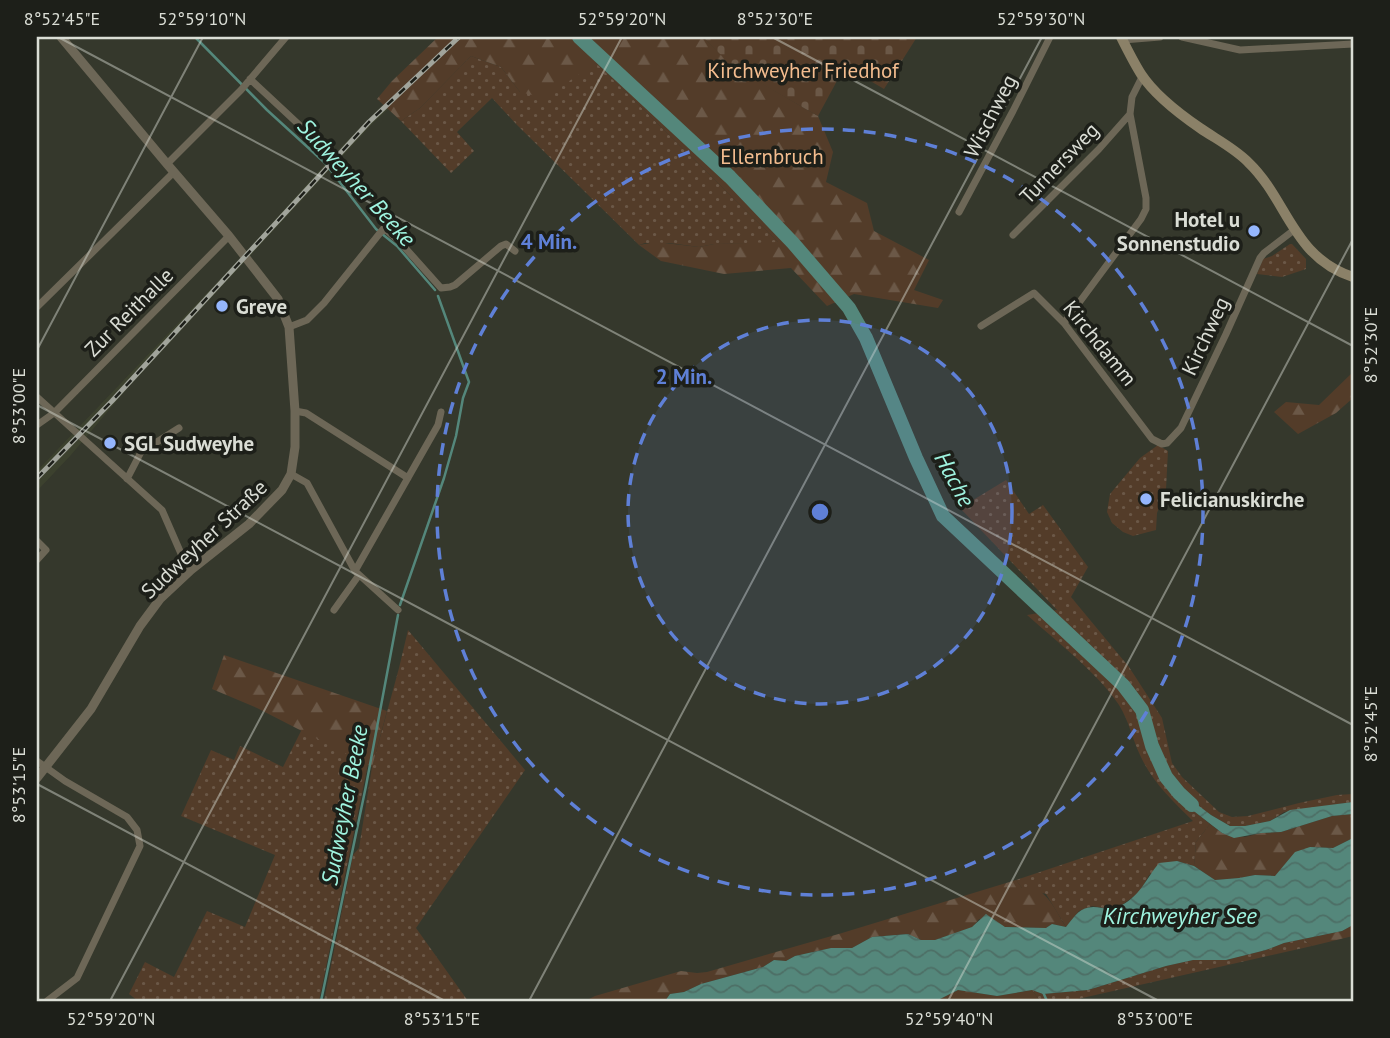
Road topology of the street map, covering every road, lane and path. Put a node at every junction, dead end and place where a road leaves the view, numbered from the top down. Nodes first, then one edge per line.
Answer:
1 (61, 37) edge
2 (286, 37) edge
3 (1050, 37) edge
4 (1160, 37) edge
5 (1182, 37) edge
6 (1122, 39) edge
7 (1353, 44) edge
8 (1142, 77) junction
9 (250, 79) junction
10 (1130, 114) junction
11 (309, 134) dead end
12 (167, 164) junction
13 (174, 172) junction
14 (959, 212) dead end
15 (1294, 230) junction
16 (1013, 235) dead end
17 (229, 236) junction
18 (515, 251) dead end
19 (1353, 277) edge
20 (37, 307) edge
21 (1064, 323) junction
22 (981, 326) dead end
23 (289, 327) junction
24 (37, 397) edge
25 (295, 411) junction
26 (441, 412) dead end
27 (54, 413) junction
28 (37, 425) edge
29 (179, 428) dead end
30 (1148, 433) joint
31 (291, 474) junction
32 (408, 478) junction
33 (127, 479) junction
34 (37, 541) edge
35 (37, 560) edge
36 (191, 570) junction
37 (357, 573) junction
38 (334, 610) dead end
39 (398, 610) dead end
40 (37, 761) edge
41 (45, 768) junction
42 (37, 778) edge
43 (47, 1001) edge

1 - 12 street, Sudweyher Straße
2 - 9 street
3 - 14 street, Wischweg
4 - 6 street
5 - 7 street
6 - 8 main road
8 - 10 street
8 - 15 main road
9 - 11 street
9 - 12 street
10 - 16 street, Turnersweg
10 - 21 street
12 - 13 street, Sudweyher Straße
13 - 17 street, Sudweyher Straße
13 - 20 street
15 - 19 main road
15 - 30 street, Kirchweg
17 - 23 street, Sudweyher Straße
17 - 27 street, Zur Reithalle
18 - 23 street
21 - 22 street, Kirchdamm
21 - 30 street, Kirchdamm
23 - 25 street, Sudweyher Straße
24 - 27 street
25 - 31 street, Sudweyher Straße
25 - 32 street
26 - 32 street
27 - 28 street, Zur Reithalle
27 - 33 street
29 - 33 street
31 - 36 street, Sudweyher Straße
31 - 37 street
32 - 37 street
33 - 36 street
34 - 35 street
36 - 41 street, Sudweyher Straße
37 - 38 street
37 - 39 street
40 - 41 street
41 - 42 street, Sudweyher Straße
41 - 43 street

